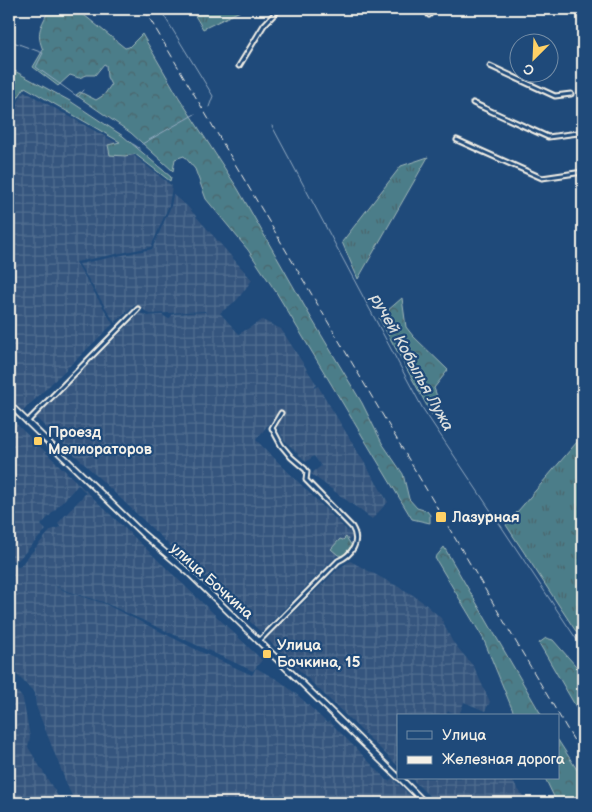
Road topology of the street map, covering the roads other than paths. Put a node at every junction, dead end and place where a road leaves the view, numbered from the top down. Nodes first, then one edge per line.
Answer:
1 (279, 9) edge
2 (434, 9) edge
3 (429, 15) dead end
4 (239, 66) dead end
5 (490, 66) dead end
6 (571, 94) dead end
7 (473, 103) dead end
8 (578, 133) dead end
9 (457, 140) dead end
10 (583, 172) edge
11 (138, 309) dead end
12 (9, 404) edge
13 (281, 413) dead end
14 (27, 422) junction
15 (259, 641) junction
16 (397, 775) edge
17 (402, 780) edge
18 (425, 803) edge

1 - 4 street
2 - 3 street
5 - 6 street
7 - 8 street
9 - 10 street
11 - 14 street
12 - 14 street, улица Бочкина
13 - 15 street
14 - 15 street, улица Бочкина
15 - 16 street, улица Бочкина
17 - 18 street, улица Бочкина

